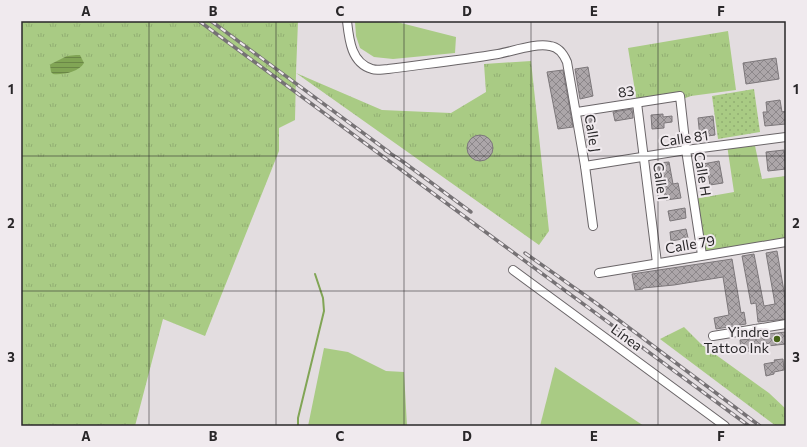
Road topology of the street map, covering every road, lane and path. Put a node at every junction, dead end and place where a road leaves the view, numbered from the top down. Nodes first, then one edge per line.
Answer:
1 (346, 21) edge
2 (680, 96) joint
3 (638, 103) junction
4 (577, 112) junction
5 (786, 137) edge
6 (686, 150) junction
7 (644, 157) junction
8 (585, 166) junction
9 (593, 226) dead end
10 (786, 242) edge
11 (702, 256) junction
12 (657, 263) junction
13 (513, 270) dead end
14 (599, 273) dead end
15 (786, 324) edge
16 (713, 336) dead end
17 (725, 426) edge

1 - 4 street, Calle J
2 - 3 street, 83
2 - 6 street, Calle H
3 - 4 street, 83
3 - 7 street, Calle I
4 - 8 street, Calle J
5 - 6 street, Calle 81
6 - 7 street, Calle 81
6 - 11 street, Calle H
7 - 8 street, Calle 81
7 - 12 street, Calle I
8 - 9 street, Calle J
10 - 11 street, Calle 79
11 - 12 street, Calle 79
12 - 14 street, Calle 79
13 - 17 street, Línea
15 - 16 street

